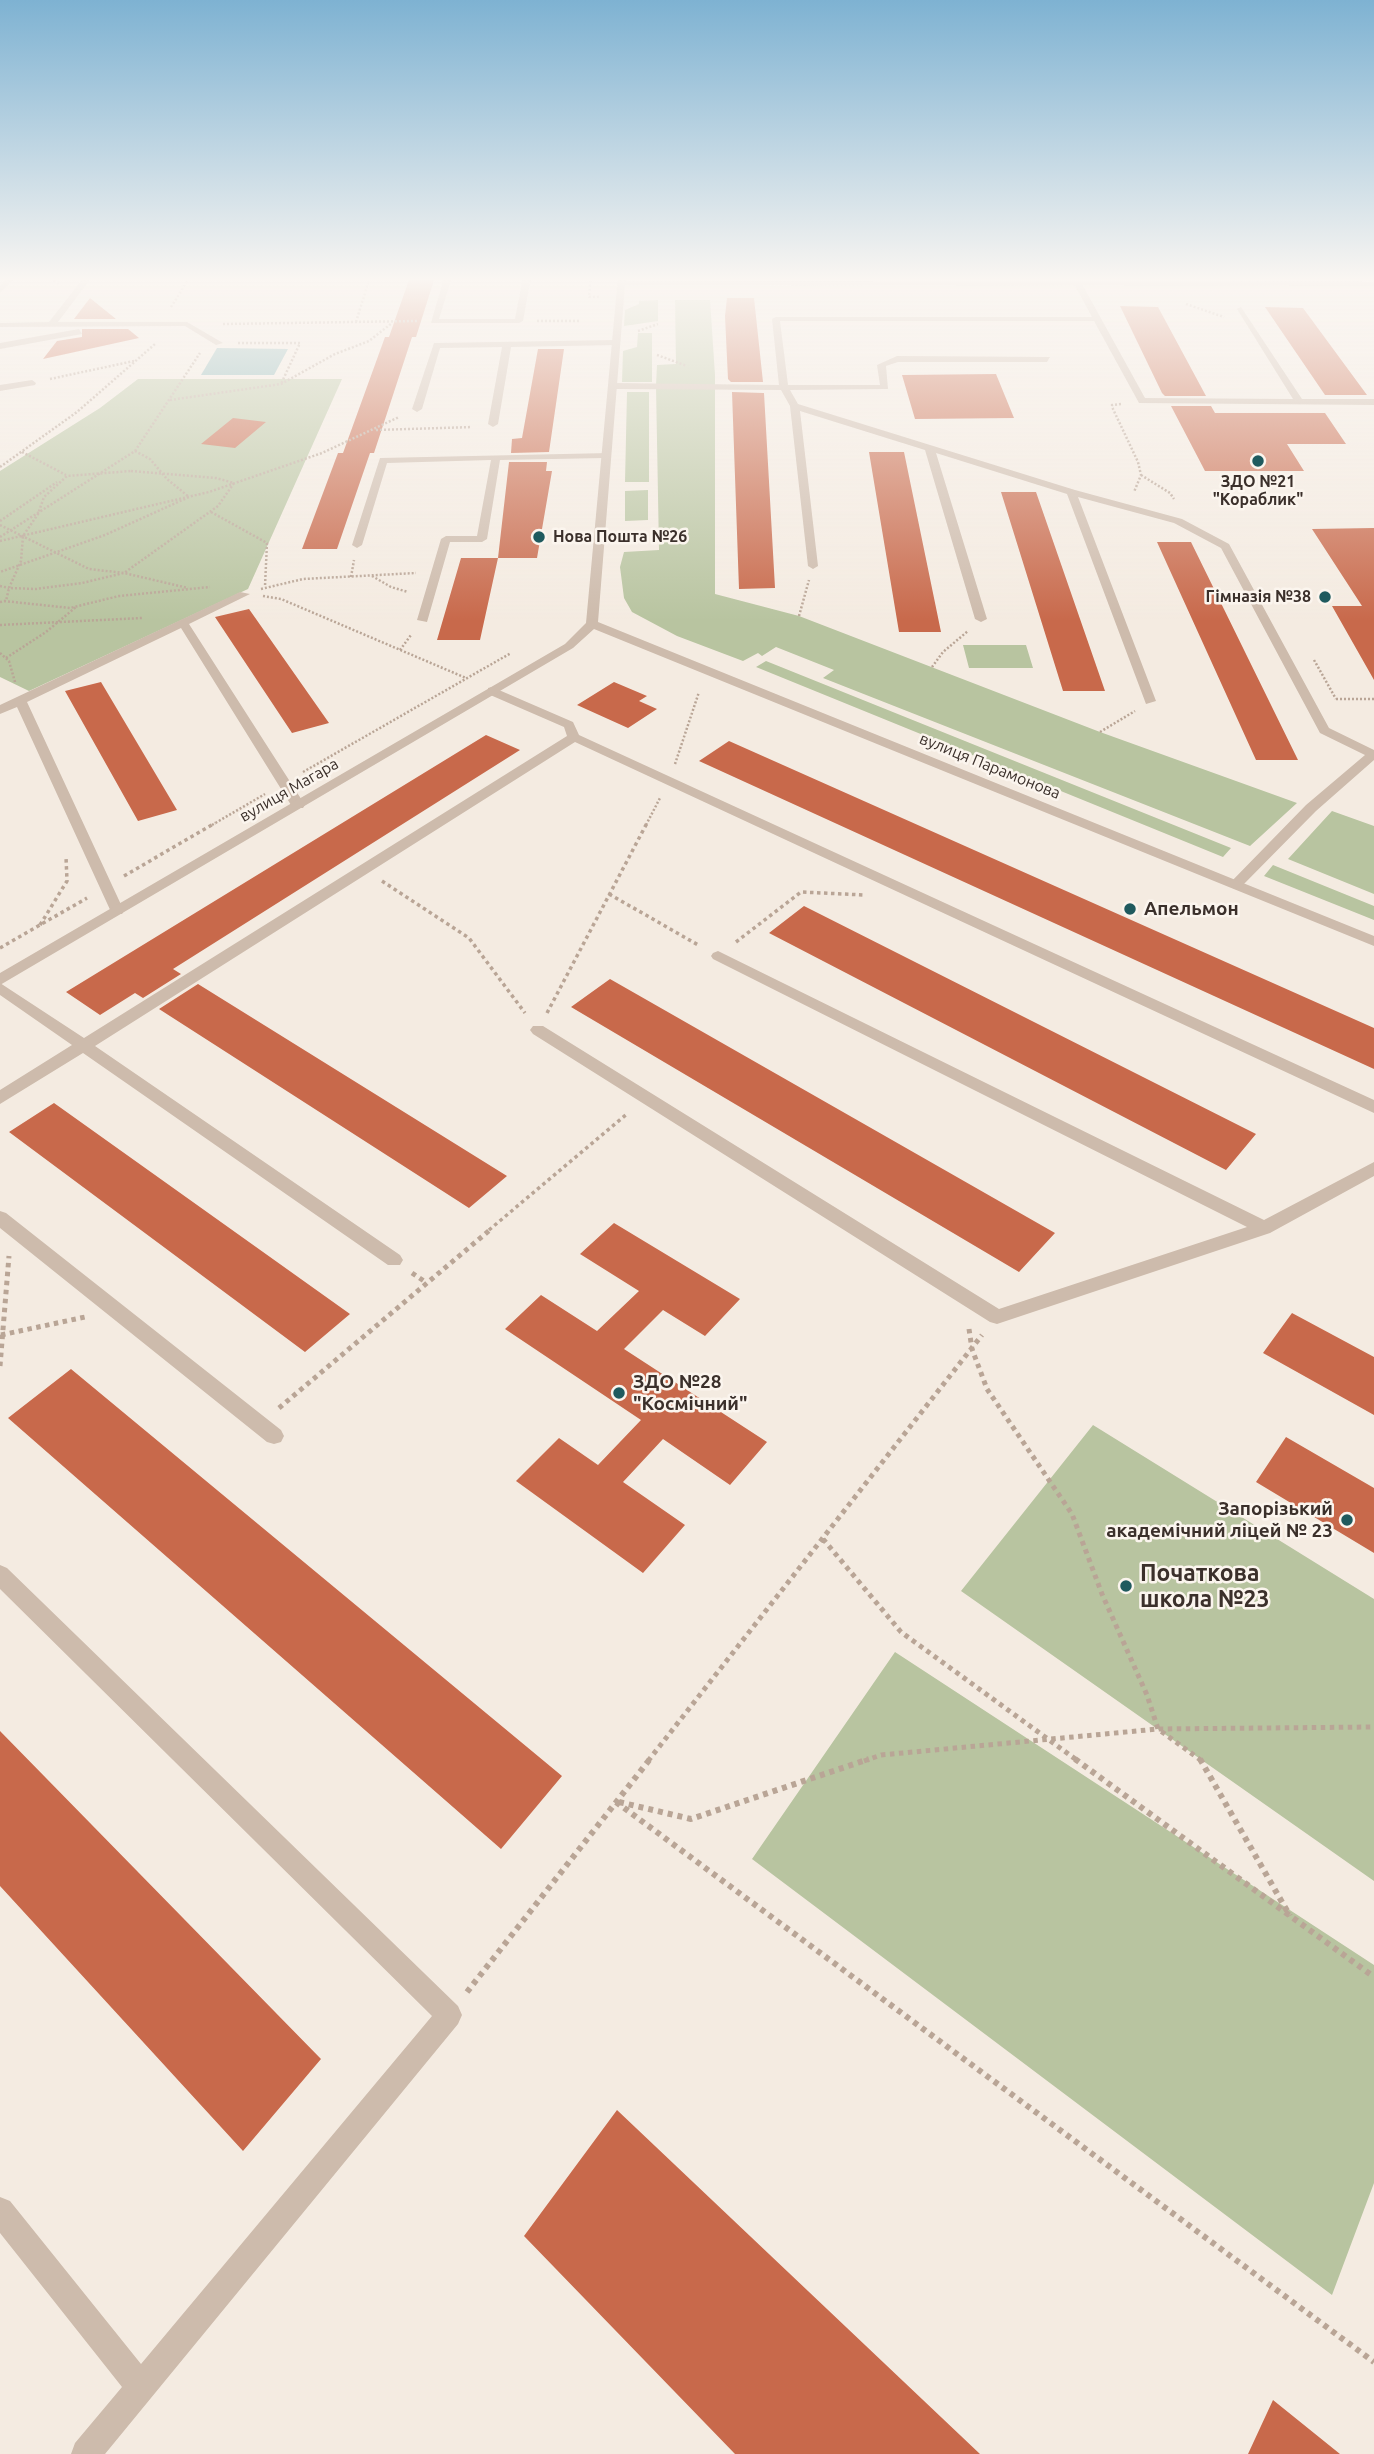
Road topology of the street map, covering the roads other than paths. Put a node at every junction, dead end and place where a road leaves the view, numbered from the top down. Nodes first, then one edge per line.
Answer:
1 (422, 392) edge
2 (499, 392) edge
3 (612, 392) edge
4 (787, 392) edge
5 (1137, 392) edge
6 (1292, 392) edge
7 (1299, 402) junction
8 (1374, 402) edge
9 (795, 406) junction
10 (417, 409) road end
11 (493, 424) dead end
12 (929, 447) junction
13 (606, 456) junction
14 (495, 458) junction
15 (1072, 492) junction
16 (357, 545) dead end
17 (813, 566) road end
18 (244, 594) road end
19 (981, 618) road end
20 (422, 620) dead end
21 (183, 623) junction
22 (592, 624) junction
23 (492, 691) junction
24 (20, 701) junction
25 (1150, 701) road end
26 (0, 710) edge
27 (574, 737) junction
28 (1374, 754) edge
29 (298, 805) junction
30 (1236, 885) junction
31 (117, 911) junction
32 (1374, 941) edge
33 (718, 956) road end
34 (0, 980) edge
35 (0, 988) edge
36 (538, 1030) road end
37 (85, 1045) junction
38 (0, 1098) edge
39 (1374, 1107) edge
40 (1374, 1168) edge
41 (6, 1223) edge
42 (1264, 1228) junction
43 (394, 1260) dead end
44 (267, 1430) road end
45 (0, 1575) edge
46 (0, 2211) edge
47 (141, 2387) junction
48 (86, 2454) edge

1 - 10 street
2 - 11 street
3 - 13 street
4 - 9 street
5 - 7 street
6 - 7 street
7 - 8 street
9 - 12 street
9 - 17 street
12 - 15 street
12 - 19 street
13 - 14 street
13 - 22 street
14 - 16 street
14 - 20 street
15 - 25 street
15 - 28 street
18 - 21 street
21 - 24 street
21 - 29 street
22 - 23 street, вулиця Магара
22 - 30 street, вулиця Парамонова
23 - 27 street
23 - 29 street, вулиця Магара
24 - 26 street
24 - 31 street
27 - 37 street
27 - 39 street
28 - 30 street
29 - 31 street, вулиця Магара
30 - 32 street, вулиця Парамонова
31 - 34 street, вулиця Магара
33 - 42 street
35 - 37 street
36 - 42 street
37 - 38 street
37 - 43 street
40 - 42 street
41 - 44 street
45 - 47 street
46 - 47 street
47 - 48 street

